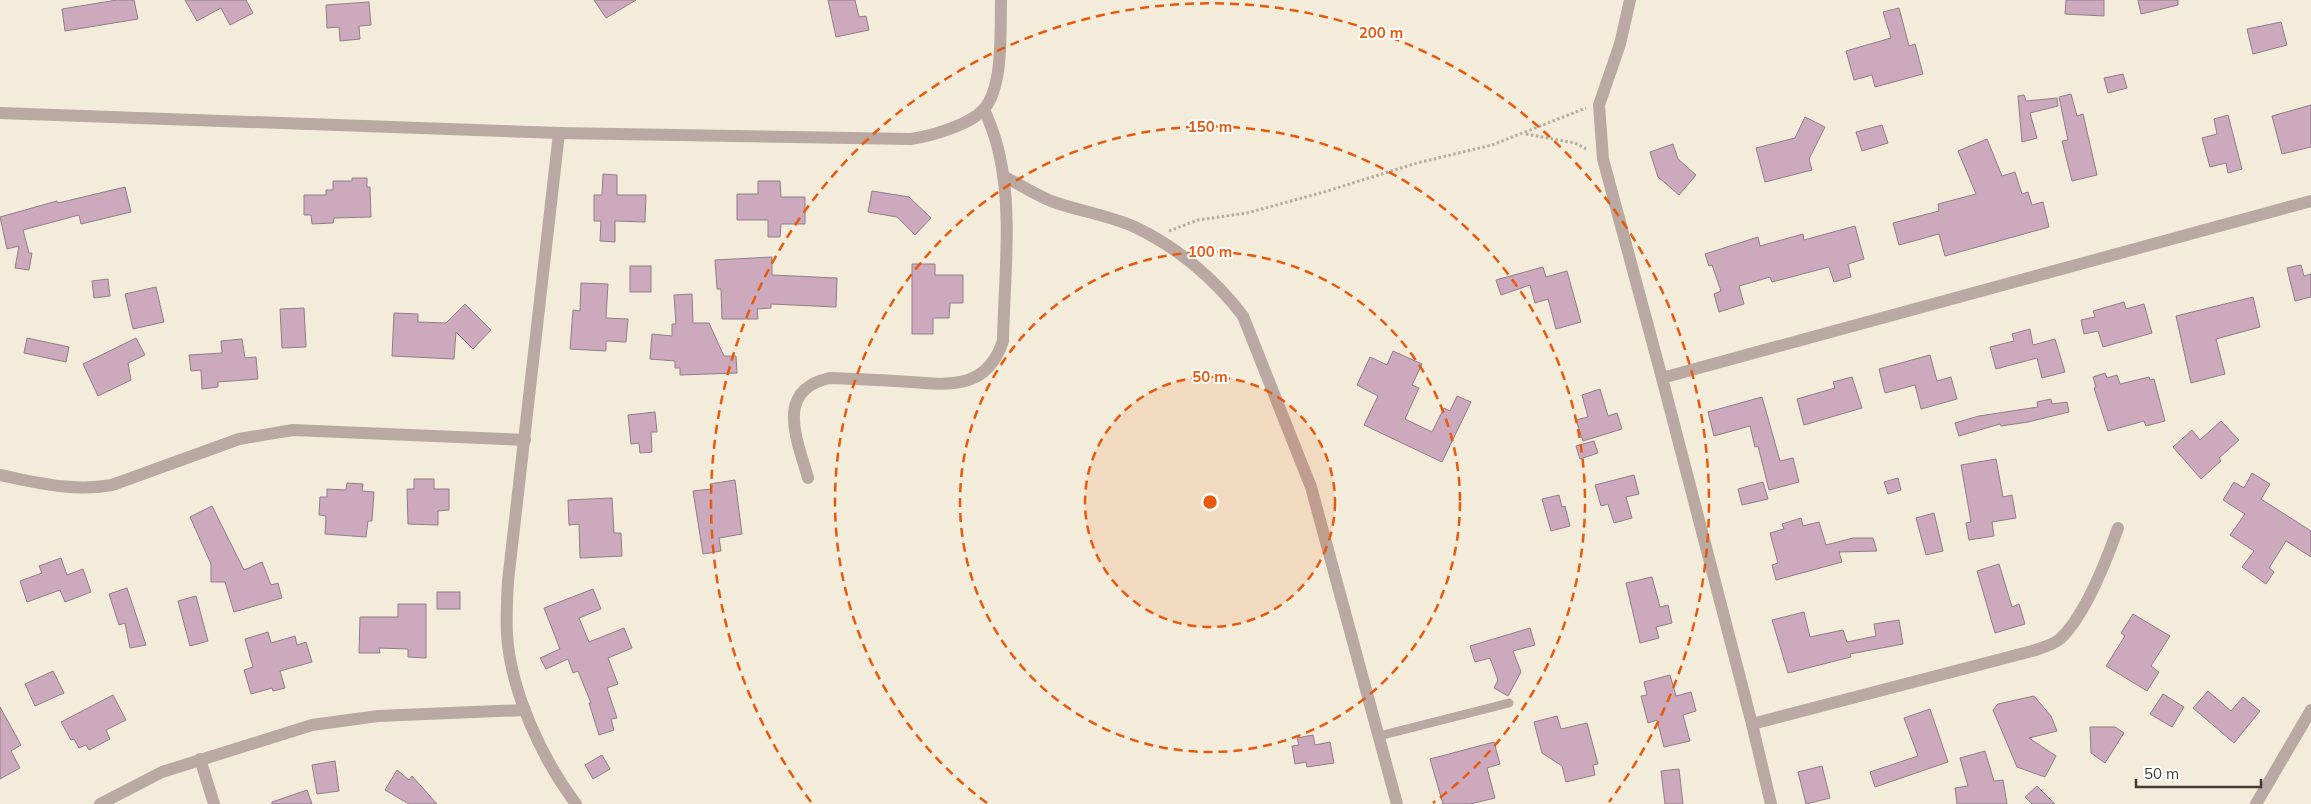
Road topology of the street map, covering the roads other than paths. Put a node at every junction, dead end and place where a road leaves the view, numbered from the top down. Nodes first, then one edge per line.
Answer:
1 (1001, 0) edge
2 (1630, 0) edge
3 (984, 109) junction
4 (0, 113) edge
5 (559, 133) junction
6 (1003, 176) junction
7 (2311, 201) edge
8 (1662, 378) junction
9 (525, 440) junction
10 (0, 474) edge
11 (808, 478) dead end
12 (2118, 528) dead end
13 (1508, 704) dead end
14 (525, 710) junction
15 (2311, 710) edge
16 (1752, 724) junction
17 (1379, 736) junction
18 (200, 759) junction
19 (100, 804) edge
20 (214, 804) edge
21 (576, 804) edge
22 (1397, 804) edge
23 (1771, 804) edge
24 (2256, 804) edge

1 - 3 street
2 - 8 street
3 - 5 street
3 - 6 street
4 - 5 street
5 - 9 street
6 - 11 street
6 - 17 street
7 - 8 street
8 - 16 street
9 - 10 street
9 - 14 street
12 - 16 street
13 - 17 lane
14 - 18 street
14 - 21 street
15 - 24 street
16 - 23 street
17 - 22 street
18 - 19 street
18 - 20 street

